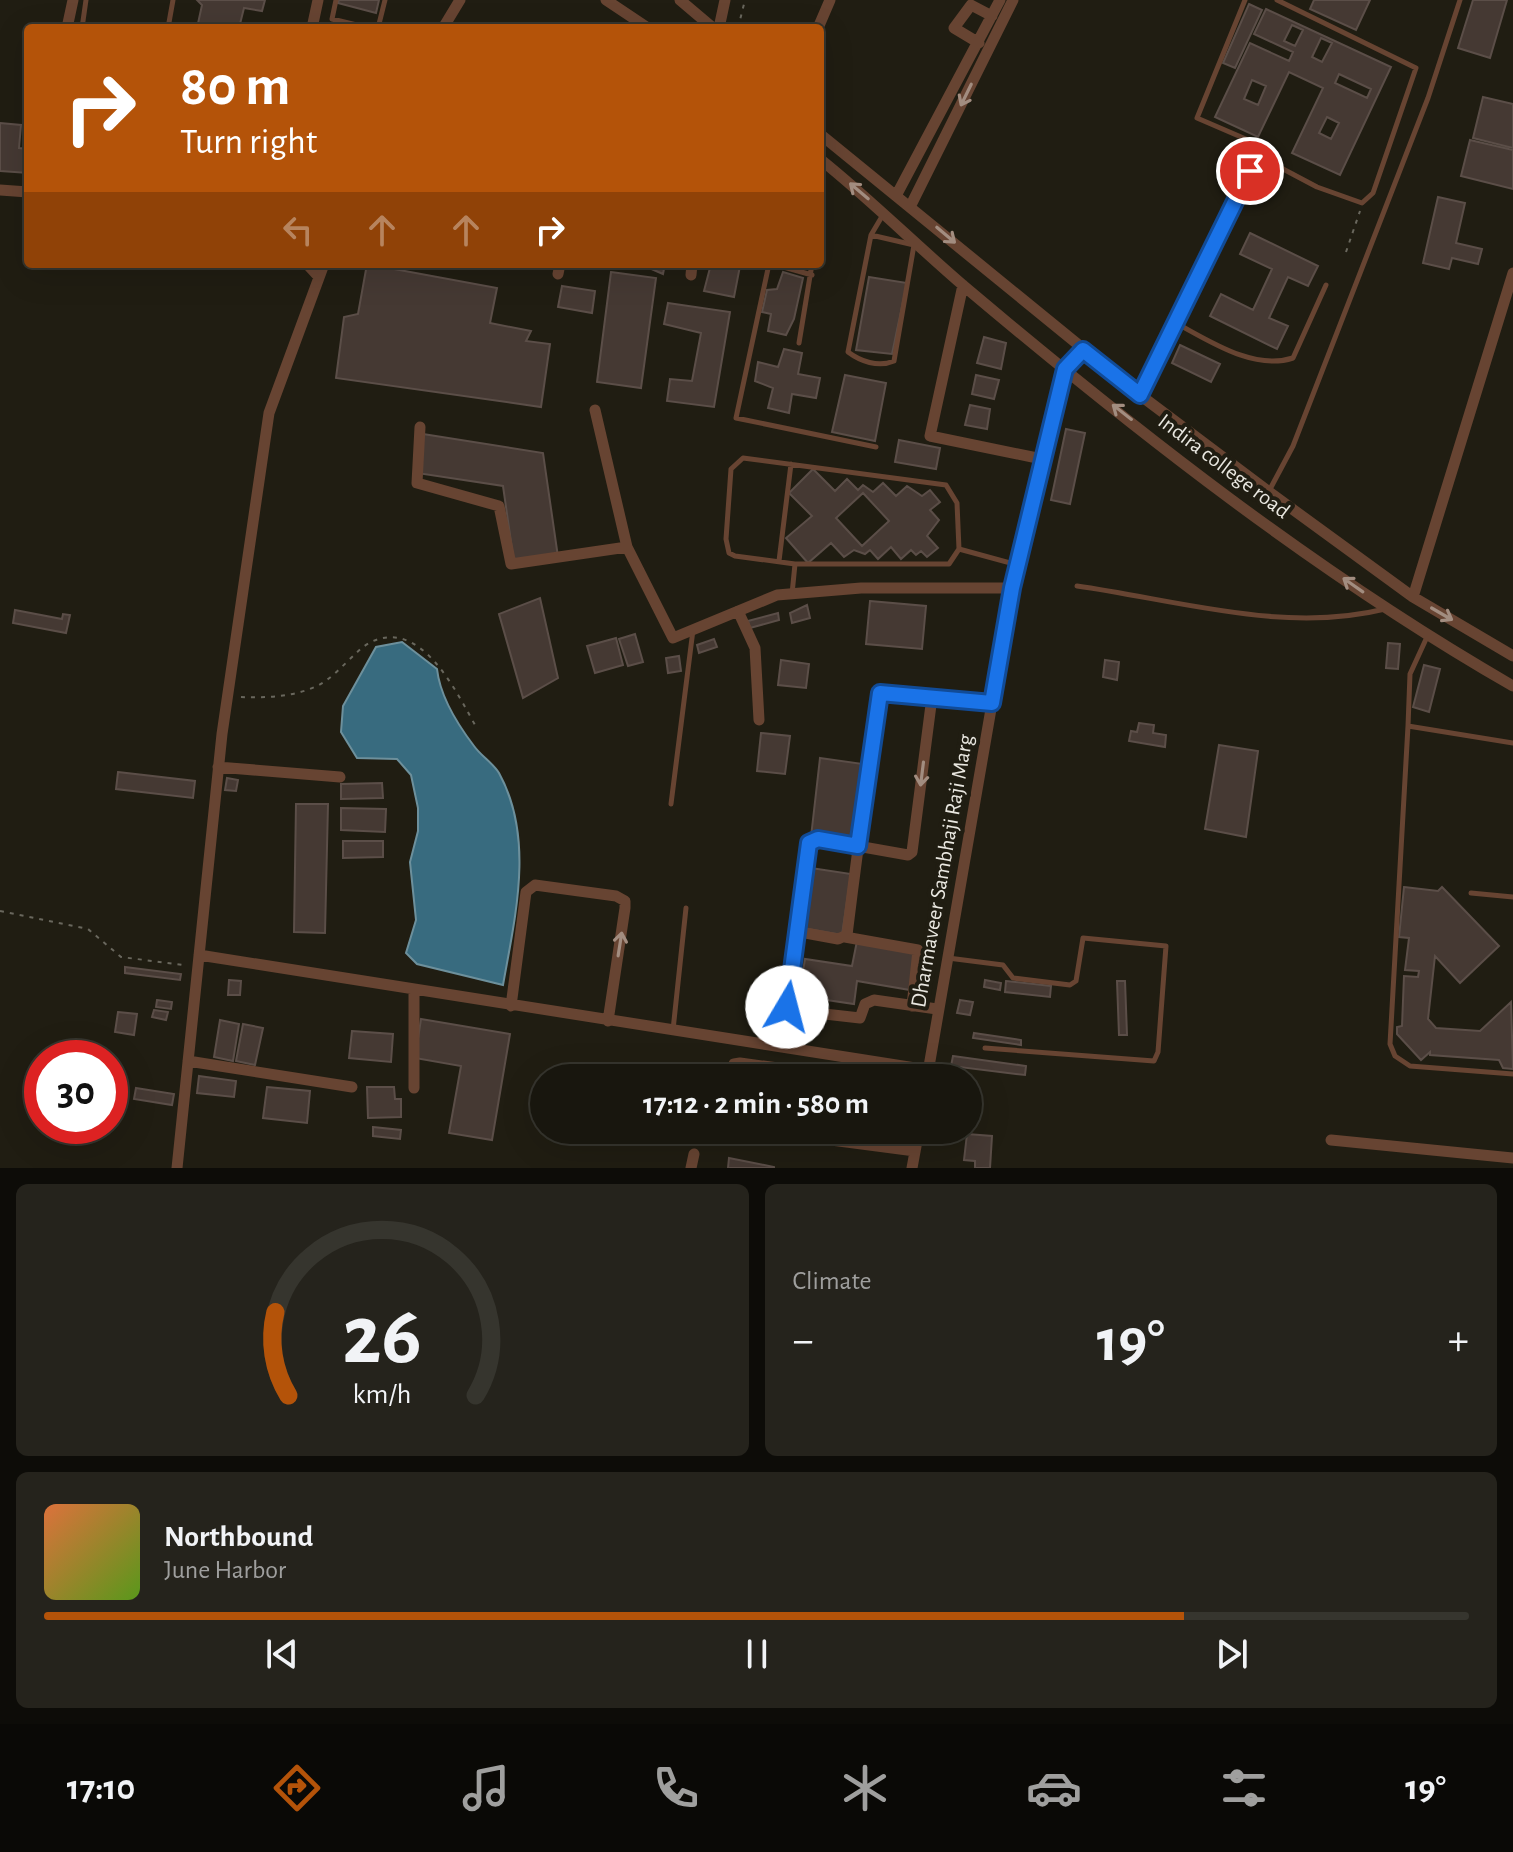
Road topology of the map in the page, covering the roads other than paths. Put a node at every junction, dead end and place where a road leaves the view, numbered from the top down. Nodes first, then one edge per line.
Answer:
1 (73, 0) edge
2 (86, 0) edge
3 (173, 0) edge
4 (318, 0) edge
5 (336, 0) edge
6 (385, 0) edge
7 (460, 0) edge
8 (606, 0) edge
9 (680, 0) edge
10 (725, 0) edge
11 (830, 0) edge
12 (1000, 0) edge
13 (1013, 0) edge
14 (1245, 0) edge
15 (1277, 0) edge
16 (1460, 0) edge
17 (992, 16) junction
18 (68, 24) edge
19 (83, 24) edge
20 (169, 24) edge
21 (313, 24) edge
22 (353, 24) edge
23 (379, 24) edge
24 (445, 24) edge
25 (642, 24) edge
26 (711, 24) edge
27 (717, 24) edge
28 (820, 24) edge
29 (979, 50) junction
30 (824, 137) edge
31 (1262, 146) junction
32 (824, 162) edge
33 (0, 190) edge
34 (24, 192) edge
35 (897, 194) junction
36 (911, 205) junction
37 (885, 212) junction
38 (871, 235) junction
39 (311, 268) edge
40 (322, 268) edge
41 (770, 268) edge
42 (786, 268) edge
43 (812, 268) edge
44 (1513, 273) edge
45 (812, 275) junction
46 (319, 277) junction
47 (963, 285) junction
48 (1326, 285) dead end
49 (1174, 322) junction
50 (799, 343) dead end
51 (1083, 350) junction
52 (1065, 369) junction
53 (1140, 395) junction
54 (595, 410) dead end
55 (420, 427) dead end
56 (876, 447) dead end
57 (1042, 459) junction
58 (791, 464) junction
59 (1269, 492) junction
60 (627, 547) junction
61 (959, 549) junction
62 (779, 561) junction
63 (795, 564) junction
64 (1018, 565) junction
65 (1077, 586) dead end
66 (1012, 588) junction
67 (792, 594) junction
68 (1413, 597) junction
69 (1386, 609) junction
70 (738, 611) junction
71 (693, 629) junction
72 (1427, 637) junction
73 (1513, 656) edge
74 (1513, 686) edge
75 (932, 697) junction
76 (992, 703) junction
77 (759, 720) dead end
78 (1408, 726) junction
79 (1513, 743) edge
80 (218, 767) junction
81 (340, 777) dead end
82 (671, 804) dead end
83 (858, 846) junction
84 (1471, 893) dead end
85 (1513, 897) edge
86 (686, 908) dead end
87 (798, 930) junction
88 (845, 937) junction
89 (947, 958) junction
90 (198, 961) junction
91 (414, 992) junction
92 (511, 1006) junction
93 (912, 1006) junction
94 (937, 1009) junction
95 (608, 1021) junction
96 (672, 1031) junction
97 (985, 1048) dead end
98 (188, 1061) junction
99 (868, 1064) edge
100 (929, 1064) edge
101 (1513, 1074) edge
102 (352, 1087) dead end
103 (414, 1088) dead end
104 (1331, 1140) dead end
105 (862, 1144) edge
106 (916, 1144) edge
107 (915, 1151) junction
108 (694, 1154) dead end
109 (1513, 1158) edge
110 (177, 1168) edge
111 (691, 1168) edge
112 (912, 1168) edge

1 - 18 street
2 - 19 lane
3 - 20 lane
4 - 21 street
5 - 22 lane
6 - 23 lane
7 - 24 street
8 - 25 street
9 - 26 street
10 - 27 street
11 - 28 street
12 - 17 street
13 - 29 street
14 - 31 lane
15 - 31 lane
16 - 59 lane
17 - 29 street
17 - 29 street
29 - 35 street
29 -> 36 street
30 - 35 street, Indira college road
31 - 49 lane
37 -> 32 street, Indira college road
33 - 34 street
35 - 36 street, Indira college road
36 -> 51 street, Indira college road
37 - 38 lane
37 - 47 street, Indira college road
38 - 38 lane
39 - 46 street
40 - 46 street
41 - 56 lane
42 - 45 lane
43 - 45 lane
44 - 68 street
45 - 50 lane
46 - 80 street
47 - 52 street, Indira college road
47 - 57 street
48 - 49 lane
49 - 53 lane
51 - 52 street, Dharmaveer Sambhaji Raji Marg
51 - 53 street, Indira college road
52 - 57 street, Dharmaveer Sambhaji Raji Marg
69 -> 52 street, Indira college road
53 - 59 street, Indira college road
54 - 60 street
55 - 60 street
57 - 64 street, Dharmaveer Sambhaji Raji Marg
58 - 61 lane
58 - 62 lane
58 - 62 lane
59 - 68 street, Indira college road
60 - 71 street
61 - 63 lane
61 - 64 lane
62 - 63 lane
63 - 67 lane
64 - 66 street, Dharmaveer Sambhaji Raji Marg
65 - 69 lane
66 - 67 street
66 - 76 street, Dharmaveer Sambhaji Raji Marg
67 - 70 street
68 -> 73 street, Indira college road
69 - 72 street, Indira college road
70 - 71 street
70 - 77 street
71 - 82 lane
72 - 74 street, Indira college road
72 - 78 lane
75 - 76 street
75 - 83 street
75 -> 83 street
76 - 89 street, Dharmaveer Sambhaji Raji Marg
78 - 79 lane
78 - 101 lane
80 - 81 street
80 - 90 street
83 - 87 street
83 - 88 street
84 - 85 lane
86 - 96 lane
87 - 88 street
87 - 93 street
88 - 93 street
89 - 94 street, Dharmaveer Sambhaji Raji Marg
89 - 97 lane
90 - 91 street
90 - 98 street
91 - 92 street
91 - 103 street
92 - 95 street
95 -> 92 street
93 - 94 street
94 - 100 street, Dharmaveer Sambhaji Raji Marg
95 - 96 street
96 - 99 street
98 - 102 street
98 - 110 street
104 - 109 street
105 - 107 street
106 - 107 street
107 - 112 street
108 - 111 street

